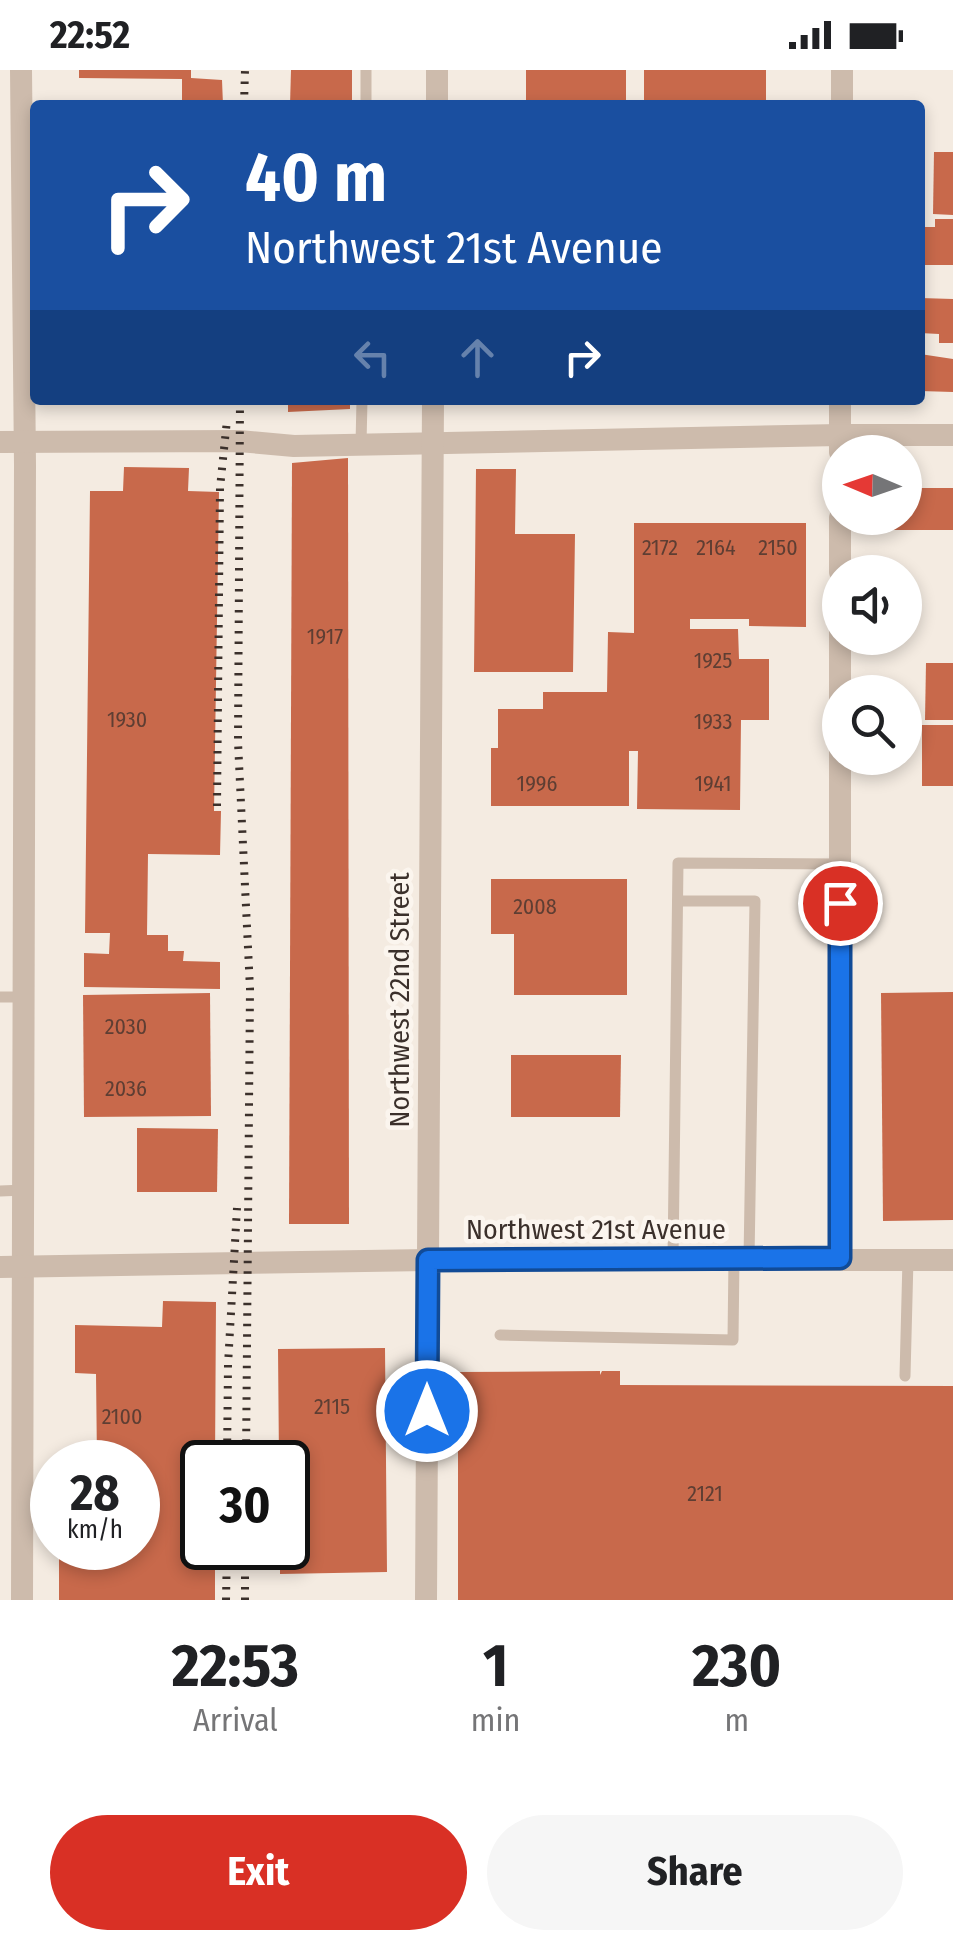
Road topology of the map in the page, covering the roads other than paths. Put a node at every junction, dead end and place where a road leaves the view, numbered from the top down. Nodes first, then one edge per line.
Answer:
1 (21, 70) edge
2 (366, 70) edge
3 (437, 70) edge
4 (842, 70) edge
5 (366, 100) edge
6 (437, 100) edge
7 (842, 100) edge
8 (28, 187) edge
9 (362, 405) edge
10 (433, 405) edge
11 (840, 405) edge
12 (840, 435) edge
13 (953, 436) edge
14 (922, 438) edge
15 (0, 442) edge
16 (433, 442) junction
17 (25, 443) junction
18 (361, 444) junction
19 (822, 444) edge
20 (840, 655) edge
21 (840, 864) junction
22 (678, 901) junction
23 (25, 996) junction
24 (0, 997) edge
25 (0, 1190) edge
26 (25, 1190) junction
27 (742, 1258) junction
28 (840, 1258) junction
29 (673, 1259) junction
30 (908, 1259) junction
31 (428, 1260) junction
32 (953, 1260) edge
33 (0, 1266) edge
34 (25, 1267) junction
35 (500, 1335) dead end
36 (905, 1376) dead end
37 (22, 1600) edge
38 (426, 1600) edge

1 - 8 street
2 - 5 lane
3 - 6 street
4 - 7 street
8 - 17 street
9 - 18 lane
10 - 16 street, Northwest 22nd Street
11 - 12 street
13 - 14 street
15 - 17 street
16 - 18 street
16 - 19 street
16 - 31 street, Northwest 22nd Street
17 - 18 street
17 - 23 street
20 - 21 street
21 - 22 lane
21 - 28 street
22 - 27 lane
22 - 29 lane
23 - 24 lane
23 - 26 street
25 - 26 lane
26 - 34 street
27 - 28 street, Northwest 21st Avenue
27 - 29 street, Northwest 21st Avenue
27 - 35 lane
28 - 30 street, Northwest 21st Avenue
29 - 31 street, Northwest 21st Avenue
30 - 32 street, Northwest 21st Avenue
30 - 36 lane
31 - 34 street, Northwest 21st Avenue
31 - 38 street, Northwest 22nd Street
33 - 34 street, Northwest 21st Avenue
34 - 37 street

